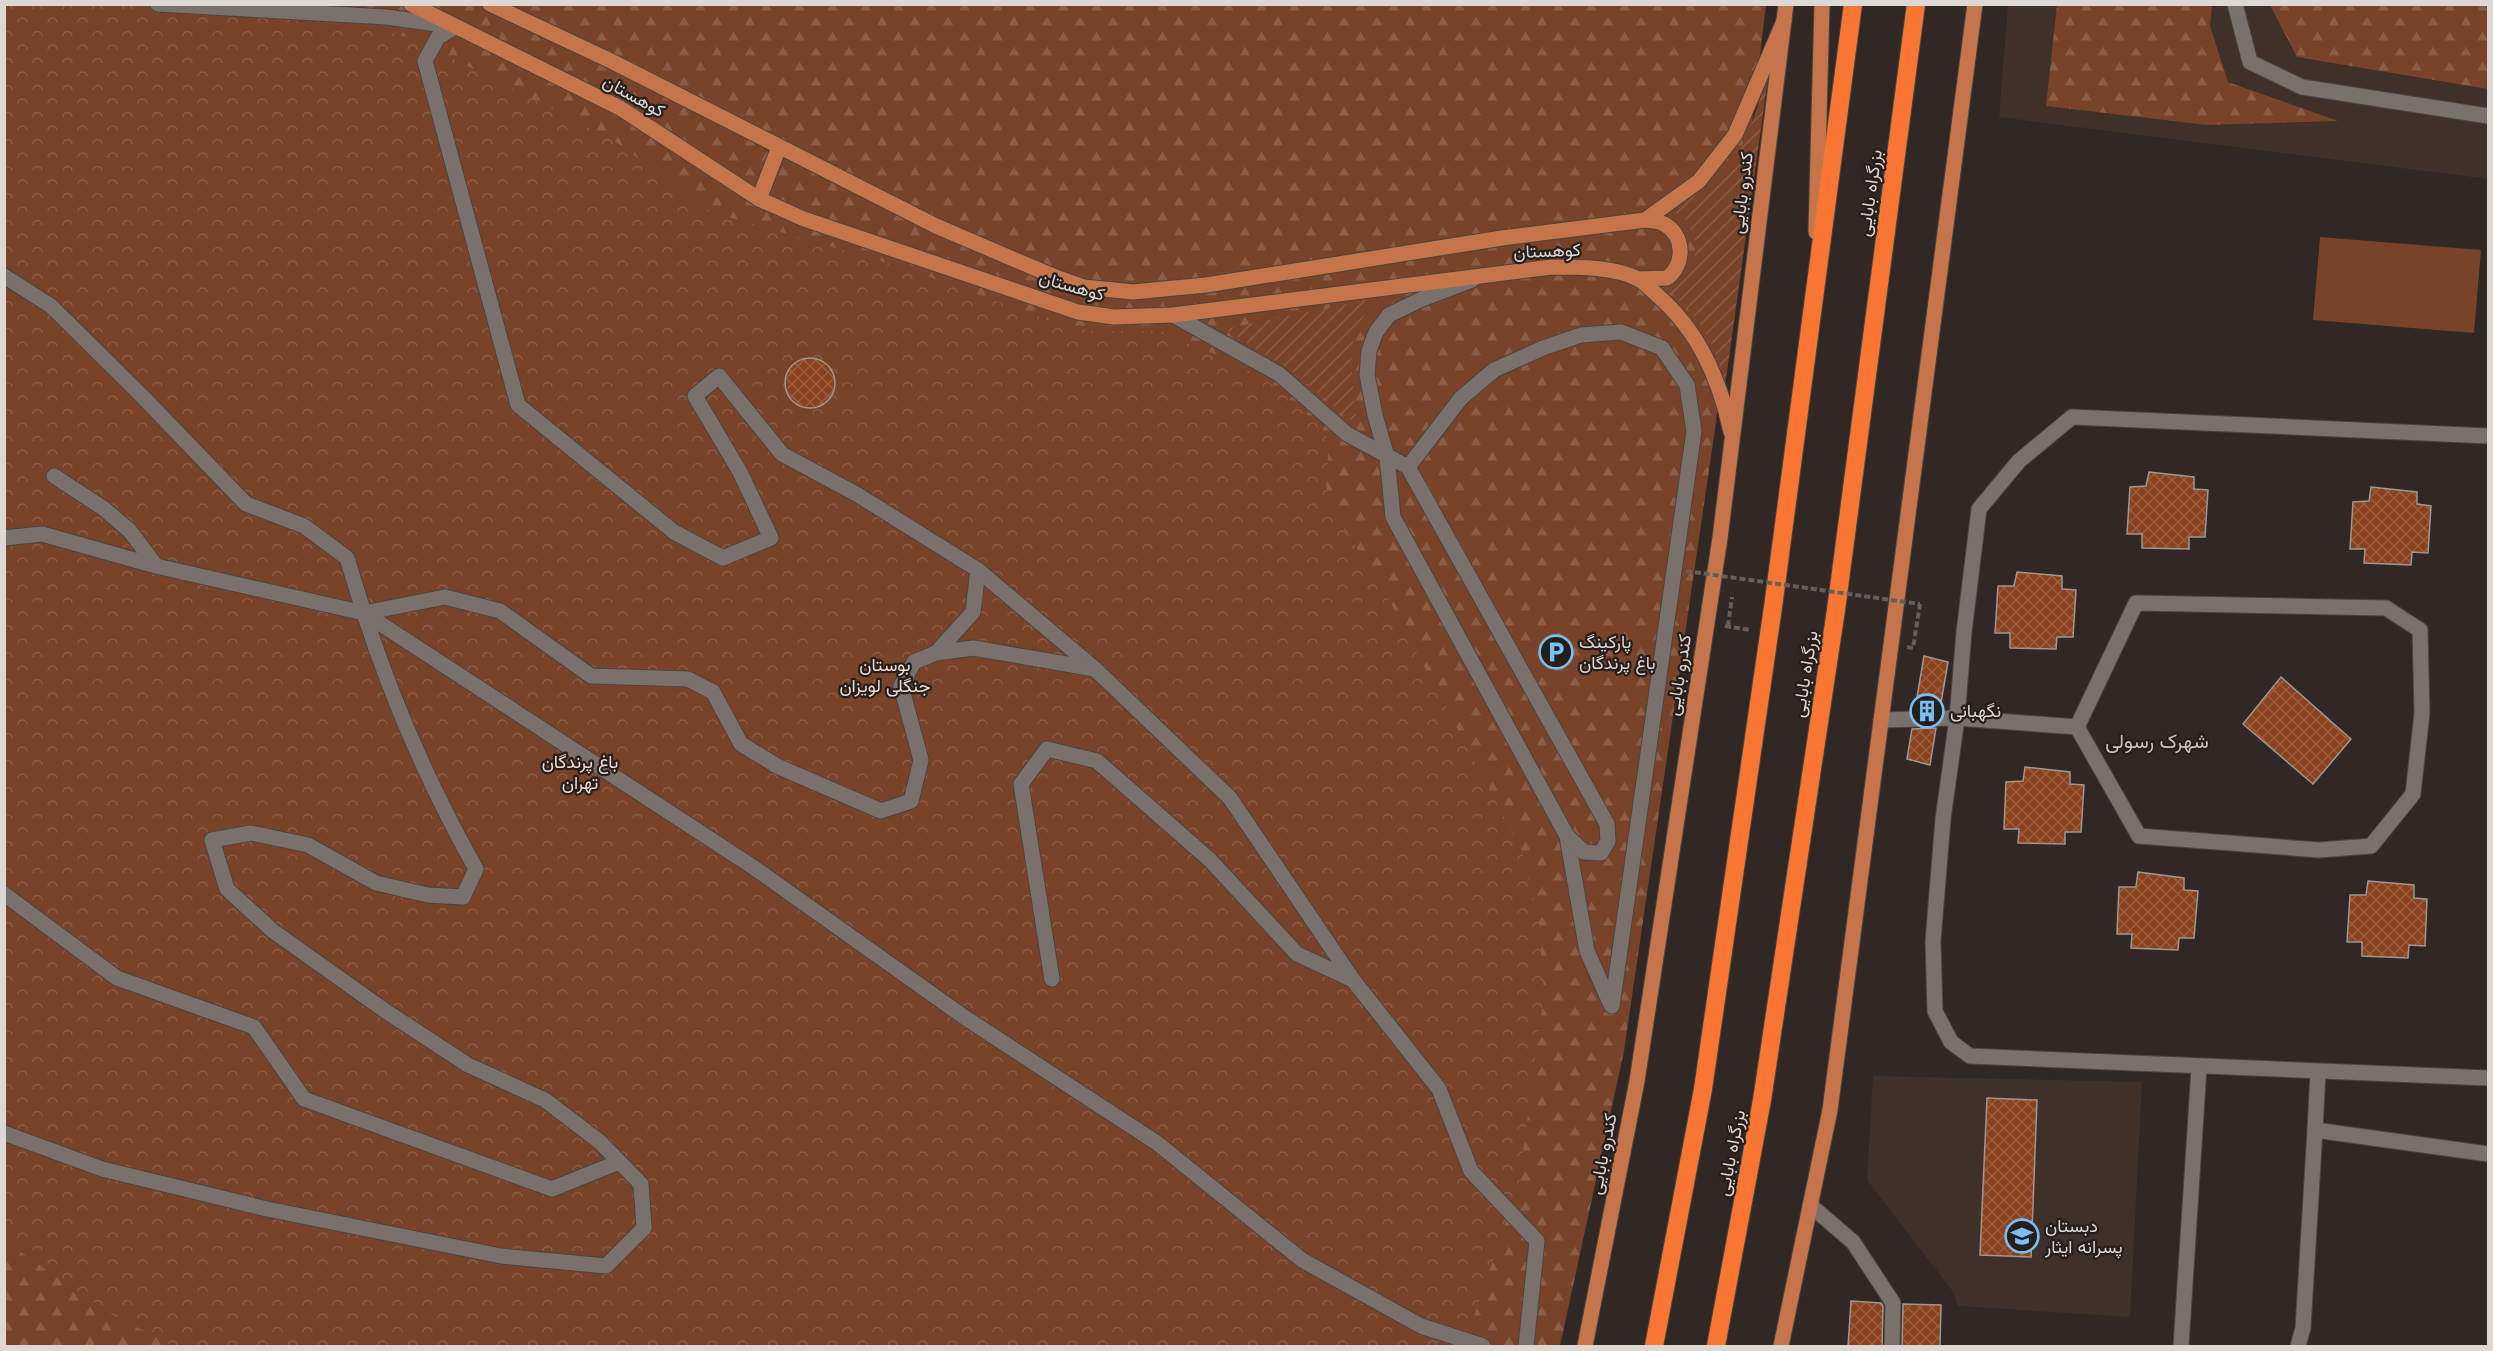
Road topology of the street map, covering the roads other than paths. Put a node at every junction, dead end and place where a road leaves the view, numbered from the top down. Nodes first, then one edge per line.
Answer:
1 (158, 4) edge
2 (411, 4) edge
3 (490, 4) edge
4 (1786, 4) edge
5 (1822, 4) edge
6 (1853, 4) edge
7 (1916, 4) edge
8 (1975, 4) edge
9 (2235, 4) edge
10 (1784, 21) junction
11 (455, 27) junction
12 (2488, 116) edge
13 (779, 147) junction
14 (759, 199) junction
15 (1645, 219) junction
16 (1486, 274) junction
17 (4, 276) edge
18 (1638, 279) junction
19 (1814, 297) junction
20 (1173, 315) junction
21 (1731, 432) junction
22 (2488, 436) edge
23 (1387, 457) junction
24 (1408, 467) junction
25 (54, 476) dead end
26 (4, 538) edge
27 (156, 566) junction
28 (978, 570) junction
29 (364, 613) junction
30 (936, 653) junction
31 (1095, 669) junction
32 (1957, 718) junction
33 (1881, 720) junction
34 (2077, 727) junction
35 (1567, 836) junction
36 (4, 894) edge
37 (1052, 979) dead end
38 (1353, 980) junction
39 (2199, 1068) junction
40 (2318, 1072) junction
41 (2488, 1078) edge
42 (2315, 1130) junction
43 (4, 1133) edge
44 (2488, 1154) edge
45 (619, 1162) junction
46 (1810, 1205) junction
47 (1483, 1347) edge
48 (1526, 1347) edge
49 (1585, 1347) edge
50 (1654, 1347) edge
51 (1716, 1347) edge
52 (1780, 1347) edge
53 (1892, 1347) edge
54 (2181, 1347) edge
55 (2298, 1347) edge

1 - 11 street
2 - 11 main road, کوهستان
3 - 13 main road, کوهستان
4 - 10 main road, کندرو بابایی
5 - 19 main road
6 - 19 highway
7 - 51 highway, بزرگراه بابایی
8 - 33 main road
9 - 12 street
10 - 15 main road, کوهستان
10 - 21 main road, کندرو بابایی
11 - 14 main road, کوهستان
11 - 28 street
13 - 14 main road
13 - 15 main road, کوهستان
14 - 20 main road, کوهستان
15 - 18 main road
16 - 18 main road, کوهستان
16 - 20 main road, کوهستان
16 - 23 street
17 - 29 street
18 - 21 main road, کوهستان
19 - 50 highway
20 - 23 street
21 - 49 main road, کندرو بابایی
22 - 32 street
23 - 24 street
23 - 35 street
24 - 35 street
24 - 35 street
25 - 27 street
26 - 27 street
27 - 29 street
28 - 30 street
28 - 31 street
29 - 30 street
29 - 45 street
29 - 47 street
30 - 31 street
31 - 38 street
32 - 33 street
32 - 34 street
32 - 39 street
33 - 46 main road
34 - 34 street
36 - 45 street
37 - 38 street
38 - 48 street
39 - 40 street
39 - 54 street
40 - 41 street
40 - 42 street
42 - 44 street
42 - 55 street
43 - 45 street
46 - 52 main road
46 - 53 street

